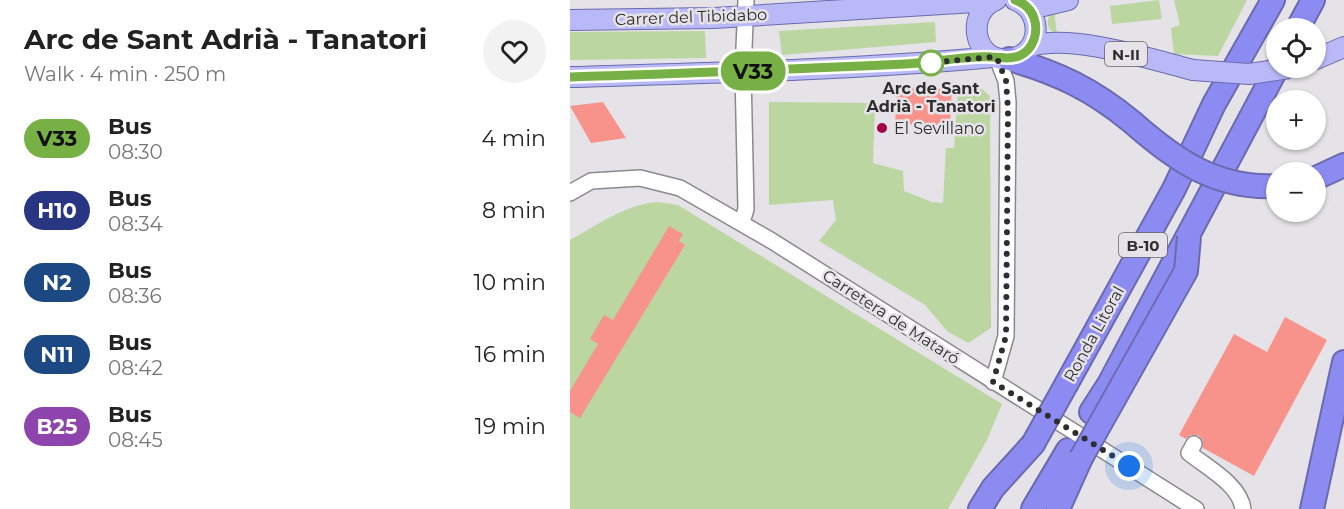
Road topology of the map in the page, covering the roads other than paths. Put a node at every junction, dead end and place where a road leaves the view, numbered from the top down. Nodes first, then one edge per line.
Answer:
1 (1068, 0) edge
2 (1256, 0) edge
3 (1273, 0) edge
4 (1313, 0) edge
5 (994, 1) edge
6 (938, 3) edge
7 (1021, 3) edge
8 (835, 6) edge
9 (746, 8) edge
10 (1303, 18) edge
11 (570, 20) edge
12 (1031, 46) junction
13 (1344, 47) edge
14 (1326, 55) edge
15 (1000, 58) junction
16 (1266, 71) edge
17 (743, 72) junction
18 (570, 77) edge
19 (1272, 78) edge
20 (1214, 104) junction
21 (1344, 165) edge
22 (1326, 173) edge
23 (1266, 185) edge
24 (570, 193) edge
25 (742, 222) junction
26 (1189, 237) junction
27 (1344, 362) edge
28 (993, 382) junction
29 (1033, 444) junction
30 (1194, 444) dead end
31 (1074, 455) junction
32 (980, 509) edge
33 (999, 509) edge
34 (1033, 509) edge
35 (1047, 509) edge
36 (1058, 509) edge
37 (1196, 509) edge
38 (1244, 509) edge
39 (1312, 509) edge

1 - 7 main road
2 - 20 highway
3 - 20 highway, Ronda Litoral / B-10
4 - 10 highway
5 - 6 main road, Carrer del Tibidabo
5 - 15 main road
6 - 8 main road, Carrer del Tibidabo
7 - 12 main road
8 - 9 main road, Carrer del Tibidabo
9 - 11 main road, Carrer del Tibidabo
9 - 17 street
12 - 15 main road, N-II
12 - 16 main road, N-II, bridge
13 - 14 main road
15 - 17 main road, N-II
15 - 23 highway, bridge
15 - 28 street
17 - 18 main road, N-II
17 - 25 street
19 - 26 highway, B-10
20 - 29 highway, Ronda Litoral / B-10, bridge
21 - 22 highway
24 - 25 street, Carretera de Mataró
25 - 28 street, Carretera de Mataró
26 - 31 highway, B-10
26 - 31 highway, bridge
27 - 39 highway
28 - 37 street, Carretera de Mataró
29 - 32 highway
29 - 33 highway, Ronda Litoral / B-10
30 - 38 street
31 - 34 highway, B-10
31 - 35 highway
31 - 36 highway

